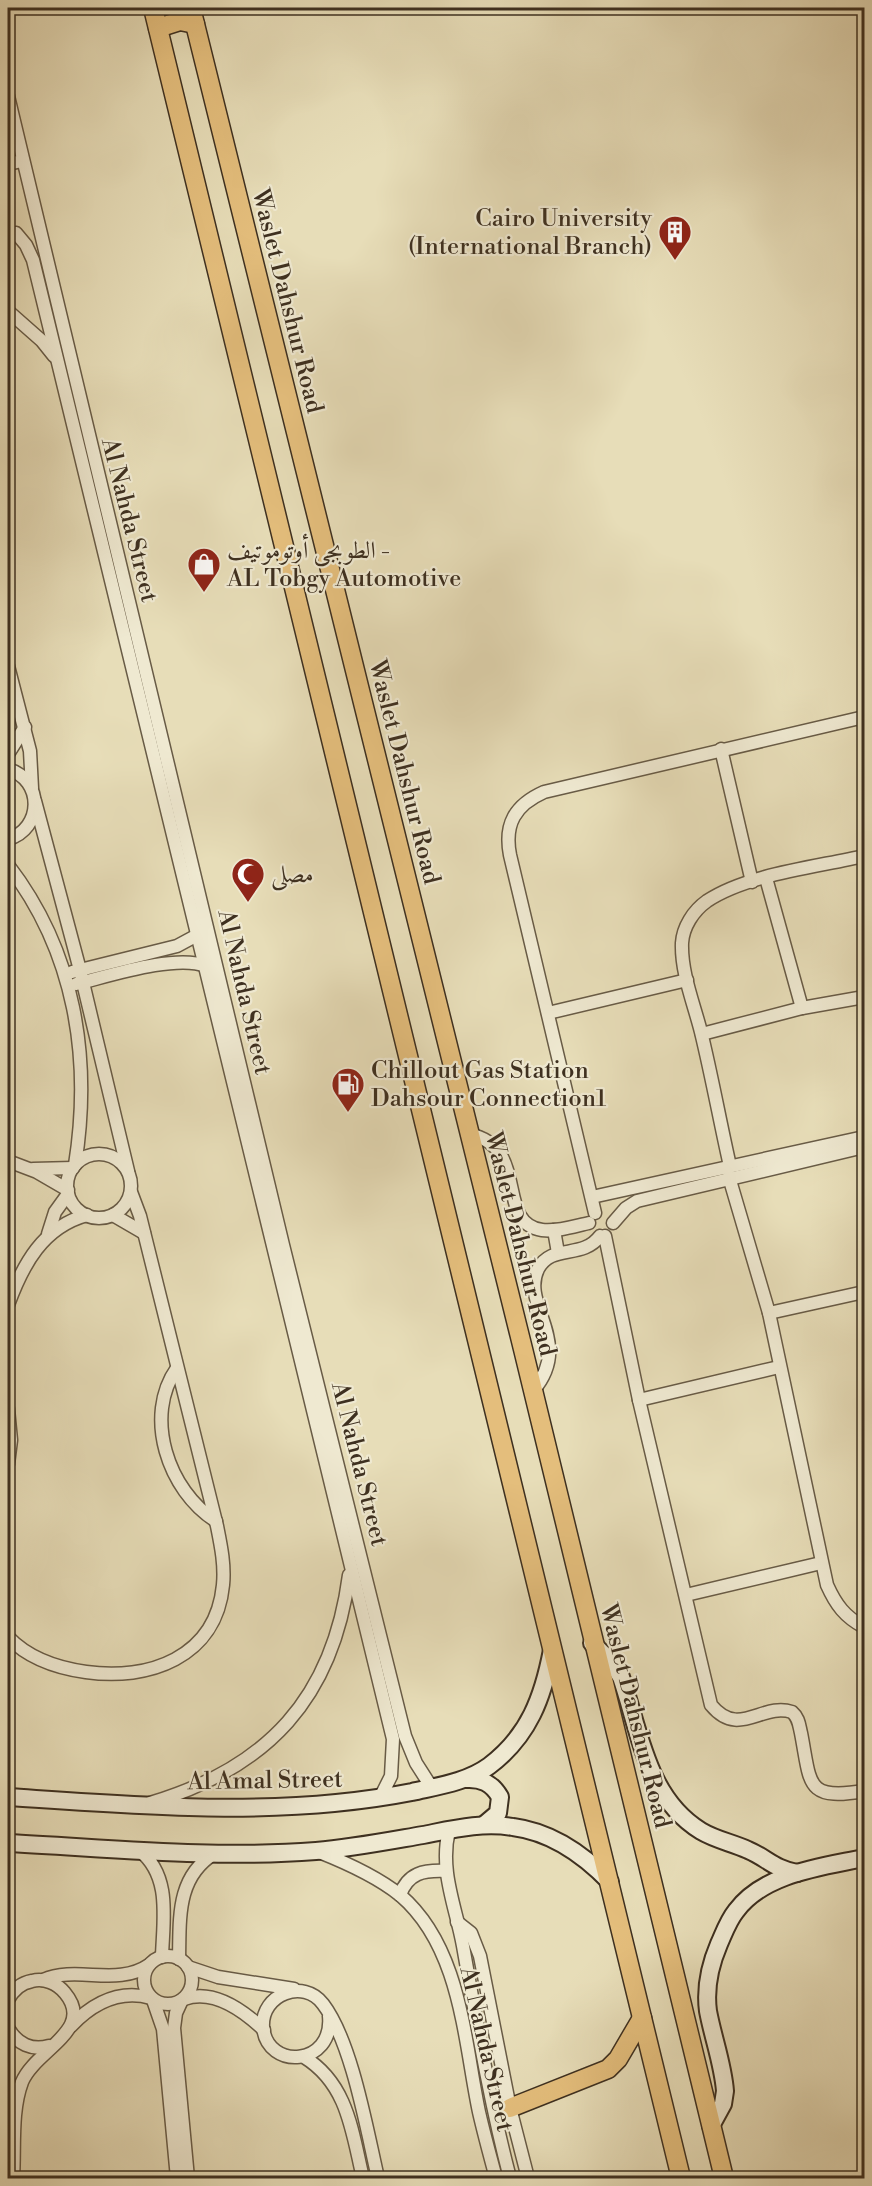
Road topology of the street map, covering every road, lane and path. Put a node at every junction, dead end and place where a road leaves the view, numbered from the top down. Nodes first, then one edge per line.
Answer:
1 (153, 8) edge
2 (193, 16) edge
3 (158, 28) junction
4 (8, 96) edge
5 (22, 161) junction
6 (8, 164) edge
7 (12, 231) edge
8 (38, 233) junction
9 (8, 311) edge
10 (63, 358) junction
11 (8, 666) edge
12 (864, 717) edge
13 (25, 727) junction
14 (722, 749) junction
15 (8, 754) edge
16 (8, 770) edge
17 (32, 788) junction
18 (35, 801) junction
19 (8, 839) edge
20 (864, 856) edge
21 (8, 865) edge
22 (766, 878) junction
23 (752, 882) junction
24 (203, 932) junction
25 (206, 966) junction
26 (81, 976) junction
27 (67, 980) junction
28 (687, 980) junction
29 (864, 997) edge
30 (802, 1008) junction
31 (548, 1013) junction
32 (702, 1034) junction
33 (469, 1134) junction
34 (864, 1137) edge
35 (864, 1147) edge
36 (8, 1161) edge
37 (74, 1166) junction
38 (29, 1168) junction
39 (128, 1171) junction
40 (730, 1172) junction
41 (68, 1192) junction
42 (131, 1192) junction
43 (592, 1197) junction
44 (87, 1215) junction
45 (113, 1215) junction
46 (592, 1218) junction
47 (613, 1223) junction
48 (554, 1230) junction
49 (144, 1233) junction
50 (48, 1234) junction
51 (602, 1236) junction
52 (558, 1253) junction
53 (864, 1292) edge
54 (8, 1305) edge
55 (769, 1313) junction
56 (779, 1367) junction
57 (177, 1368) junction
58 (533, 1391) junction
59 (639, 1400) junction
60 (8, 1409) edge
61 (8, 1464) edge
62 (340, 1494) junction
63 (216, 1521) junction
64 (821, 1563) junction
65 (350, 1568) junction
66 (686, 1595) junction
67 (864, 1627) edge
68 (8, 1637) edge
69 (592, 1642) junction
70 (552, 1649) junction
71 (466, 1779) junction
72 (432, 1788) junction
73 (864, 1791) edge
74 (8, 1797) edge
75 (380, 1798) junction
76 (141, 1805) junction
77 (484, 1824) junction
78 (449, 1830) junction
79 (8, 1843) edge
80 (138, 1849) junction
81 (315, 1851) junction
82 (215, 1852) junction
83 (864, 1858) edge
84 (446, 1871) junction
85 (797, 1873) junction
86 (610, 1882) junction
87 (400, 1895) junction
88 (457, 1922) junction
89 (162, 1957) junction
90 (184, 1963) junction
91 (149, 1965) junction
92 (43, 1980) junction
93 (298, 1990) junction
94 (152, 1999) junction
95 (183, 1999) junction
96 (8, 2000) edge
97 (329, 2016) junction
98 (642, 2018) junction
99 (70, 2027) junction
100 (8, 2028) edge
101 (264, 2030) junction
102 (56, 2043) junction
103 (304, 2057) junction
104 (510, 2108) junction
105 (711, 2126) junction
106 (510, 2177) edge
107 (13, 2178) edge
108 (177, 2178) edge
109 (188, 2178) edge
110 (363, 2178) edge
111 (378, 2178) edge
112 (496, 2178) edge
113 (528, 2178) edge
114 (681, 2178) edge
115 (724, 2178) edge

1 - 3 main road
2 - 3 main road
2 - 33 main road, Waslet Dahshur Road
3 - 70 main road
4 - 5 street, Al Nahda Street
5 - 6 street
5 - 8 street, Al Nahda Street
7 - 8 street
7 - 10 street, Al Nahda Street
8 - 10 street, Al Nahda Street
9 - 10 street
10 - 24 street, Al Nahda Street
11 - 13 street
12 - 14 street
13 - 15 street
13 - 17 street
14 - 23 street
14 - 31 street
16 - 17 street
17 - 18 street
18 - 19 street
18 - 26 street
20 - 22 street
21 - 27 street
22 - 23 street
22 - 30 street
23 - 28 street
24 - 25 street, Al Nahda Street
24 - 26 street
24 - 62 street, Al Nahda Street
25 - 26 street
25 - 62 street, Al Nahda Street
26 - 27 street
26 - 39 street
27 - 37 street
28 - 31 street
28 - 32 street
29 - 30 street
30 - 32 street
31 - 43 street
32 - 40 street
33 - 48 street
33 - 58 main road, Waslet Dahshur Road
34 - 40 street
35 - 40 street
36 - 38 street
37 - 38 street
37 - 39 street
37 - 41 street
38 - 41 street
39 - 42 street
40 - 43 street
40 - 47 street
40 - 55 street
41 - 44 street
41 - 50 street
42 - 45 street
42 - 49 street
43 - 46 street
44 - 45 street
44 - 50 street
45 - 49 street
46 - 47 street
46 - 48 street
46 - 51 street
47 - 51 street
48 - 52 street
49 - 57 street
50 - 54 street
51 - 52 street
51 - 59 street
52 - 58 street
53 - 55 street
55 - 56 street
56 - 59 street
56 - 64 street
57 - 63 street
57 - 63 street
58 - 69 main road, Waslet Dahshur Road
59 - 66 street
60 - 61 street
62 - 65 street, Al Nahda Street
62 - 72 street, Al Nahda Street
63 - 68 street
64 - 66 street
64 - 67 street
65 - 75 street, Al Nahda Street
65 - 76 street
66 - 73 street
69 - 85 main road
69 - 105 main road, Waslet Dahshur Road
70 - 71 main road, Al Amal Street
70 - 86 main road
71 - 72 main road, Al Amal Street
71 - 77 main road
72 - 75 main road, Al Amal Street
74 - 76 main road, Al Amal Street
75 - 76 main road, Al Amal Street
77 - 78 main road
77 - 86 main road
78 - 81 main road
78 - 84 street, Al Nahda Street
79 - 80 main road
80 - 82 main road
80 - 89 street
81 - 82 main road
81 - 87 street, Al Nahda Street
82 - 90 street
83 - 85 main road
84 - 87 street
84 - 88 street, Al Nahda Street
85 - 105 main road
86 - 98 main road
87 - 112 street, Al Nahda Street
88 - 104 street
88 - 106 street, Al Nahda Street
89 - 90 street
89 - 91 street
90 - 93 street
90 - 95 street
91 - 92 street
91 - 94 street
92 - 96 street
92 - 99 street
93 - 97 street
93 - 101 street
94 - 95 street
94 - 99 street
94 - 108 street
95 - 101 street
95 - 109 street
97 - 103 street
97 - 111 street
98 - 104 main road
98 - 114 main road
99 - 102 street
100 - 102 street
101 - 103 street
102 - 107 street
103 - 110 street
104 - 113 street
105 - 115 main road, Waslet Dahshur Road
106 - 112 street

